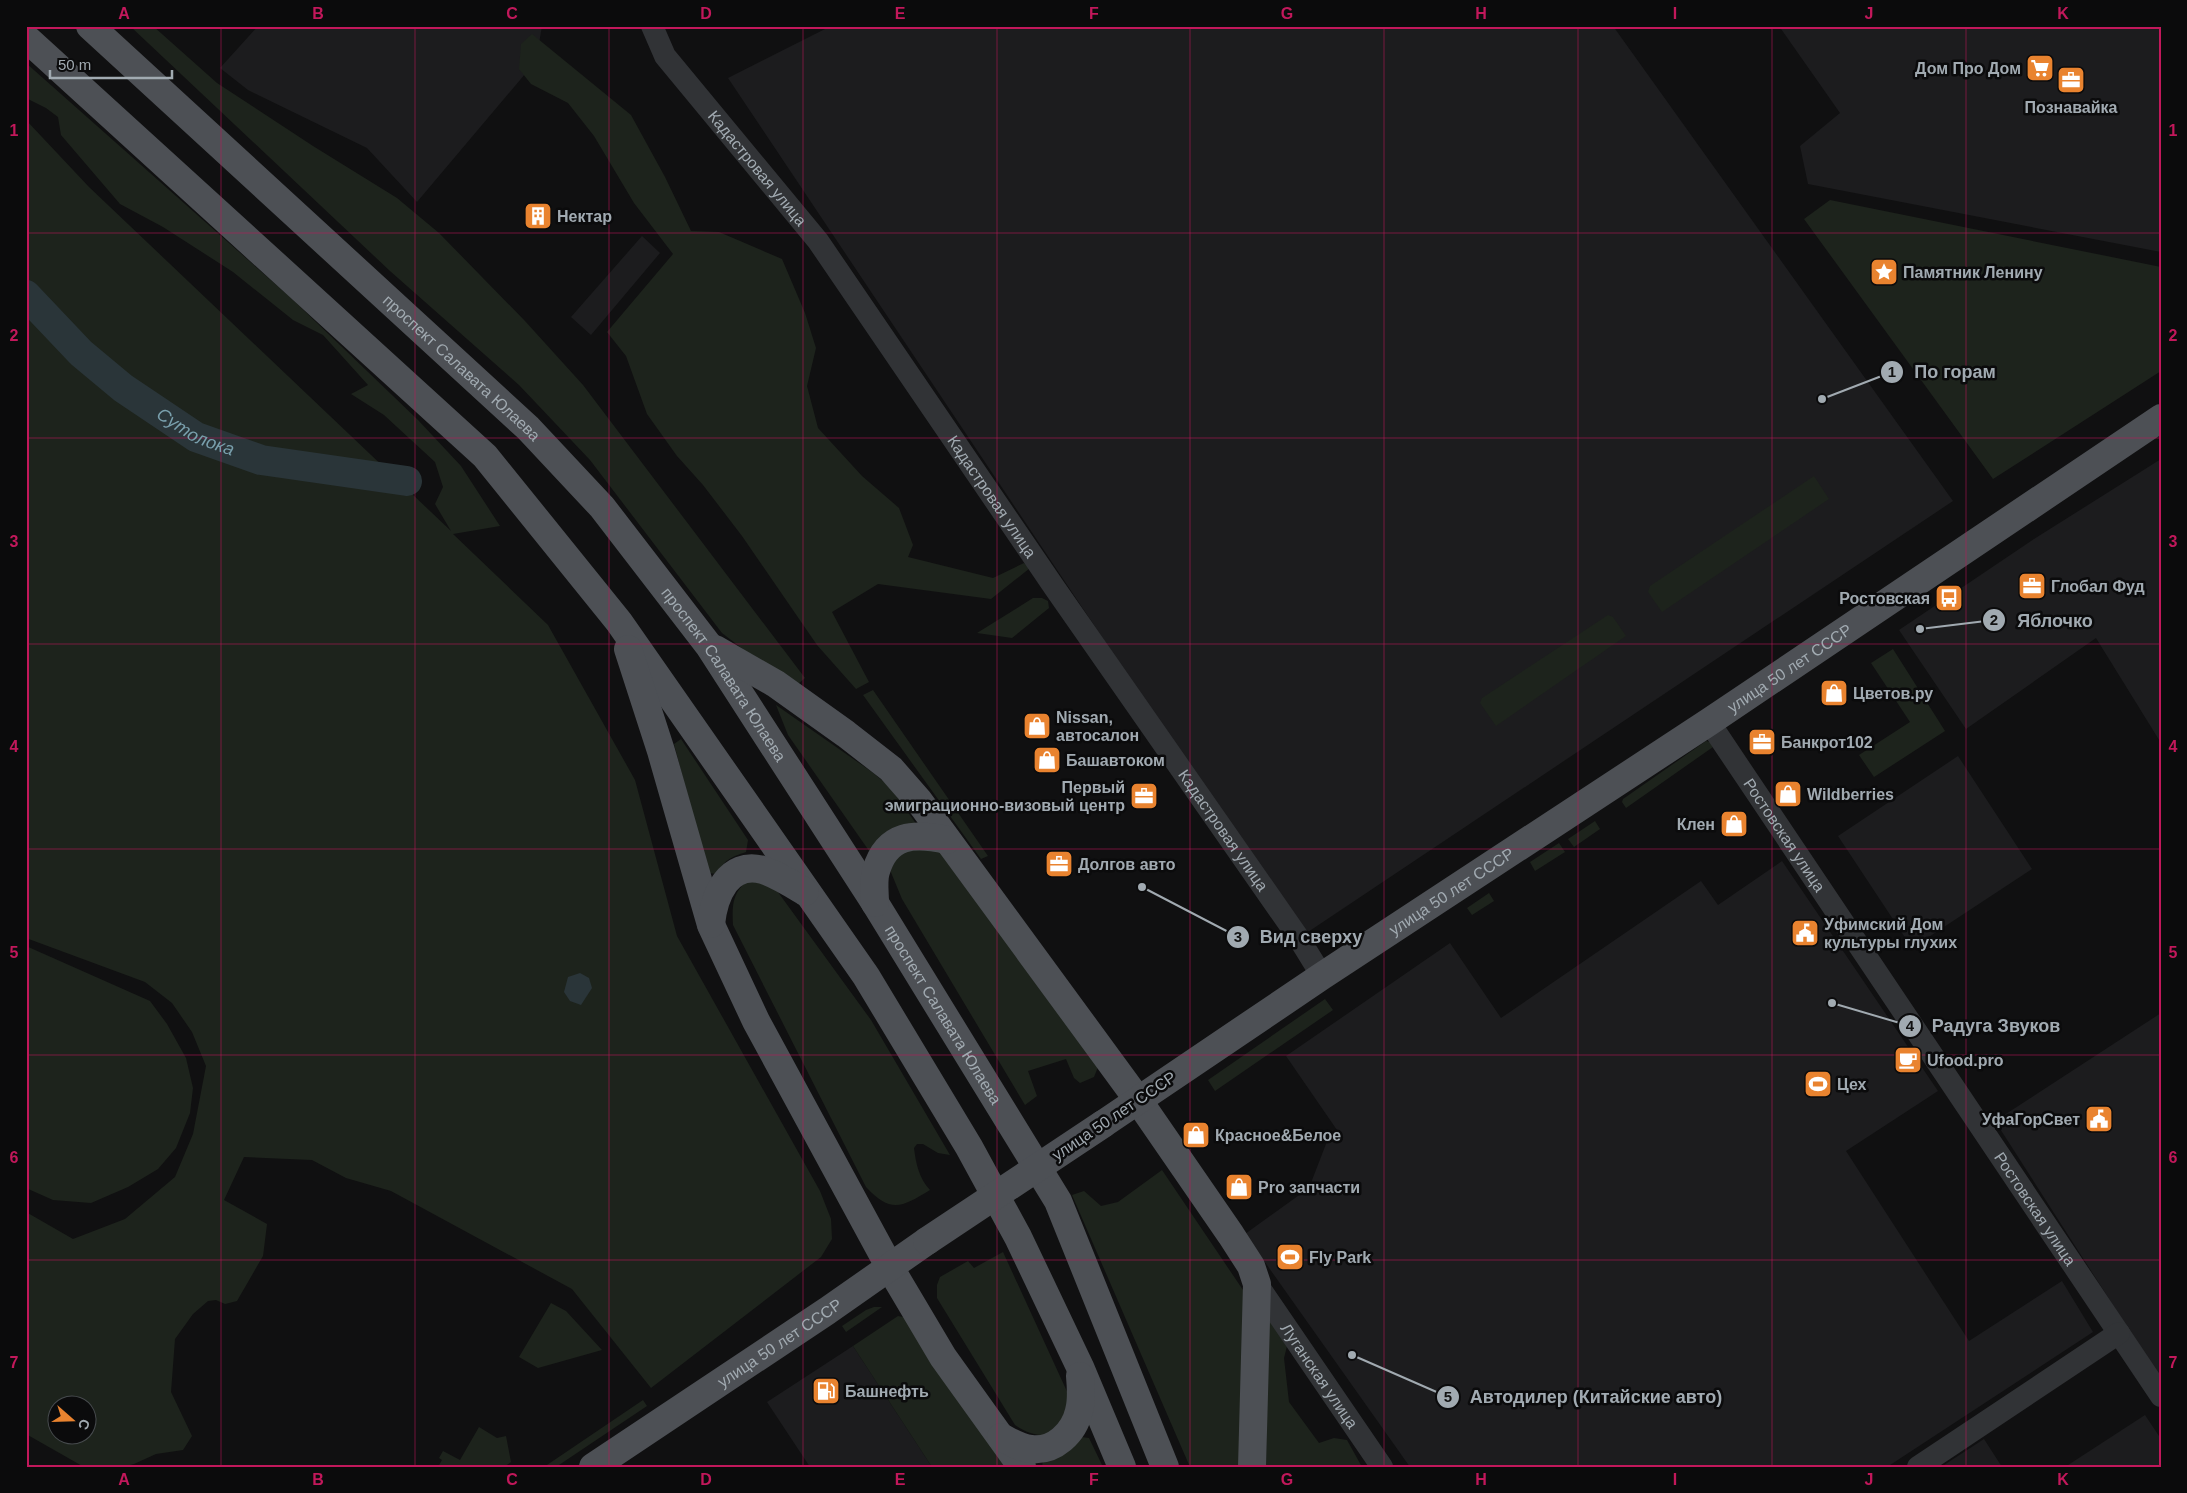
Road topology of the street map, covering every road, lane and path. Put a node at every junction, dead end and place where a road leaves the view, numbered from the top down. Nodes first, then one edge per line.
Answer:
1 (90, 26) edge
2 (652, 26) edge
3 (26, 38) edge
4 (2161, 418) edge
5 (619, 622) junction
6 (710, 646) junction
7 (1709, 722) junction
8 (948, 840) junction
9 (812, 896) junction
10 (875, 903) junction
11 (711, 925) junction
12 (1322, 976) junction
13 (1138, 1100) junction
14 (889, 1266) junction
15 (1257, 1284) junction
16 (2119, 1333) junction
17 (1080, 1367) junction
18 (2161, 1396) edge
19 (1002, 1438) junction
20 (593, 1467) edge
21 (1022, 1467) edge
22 (1122, 1467) edge
23 (1166, 1467) edge
24 (1252, 1467) edge
25 (1382, 1467) edge
26 (1918, 1467) edge

1 - 6 main road, проспект Салавата Юлаева
2 - 12 street, Кадастровая улица
3 - 5 main road
4 - 7 main road, улица 50 лет СССР
5 - 9 main road
5 - 11 main road
6 - 8 main road
6 - 10 main road, проспект Салавата Юлаева
7 - 12 main road, улица 50 лет СССР
7 - 16 street, Ростовская улица
8 - 10 main road
8 - 13 main road
9 - 11 main road
9 - 17 main road
10 - 23 main road, проспект Салавата Юлаева
11 - 14 main road
12 - 13 main road, улица 50 лет СССР
13 - 14 main road, улица 50 лет СССР, bridge
13 - 15 main road
14 - 19 main road
14 - 20 main road, улица 50 лет СССР
15 - 24 main road
15 - 25 street, Луганская улица
16 - 18 street, Ростовская улица
16 - 26 street
17 - 19 main road
17 - 22 main road
19 - 21 main road

